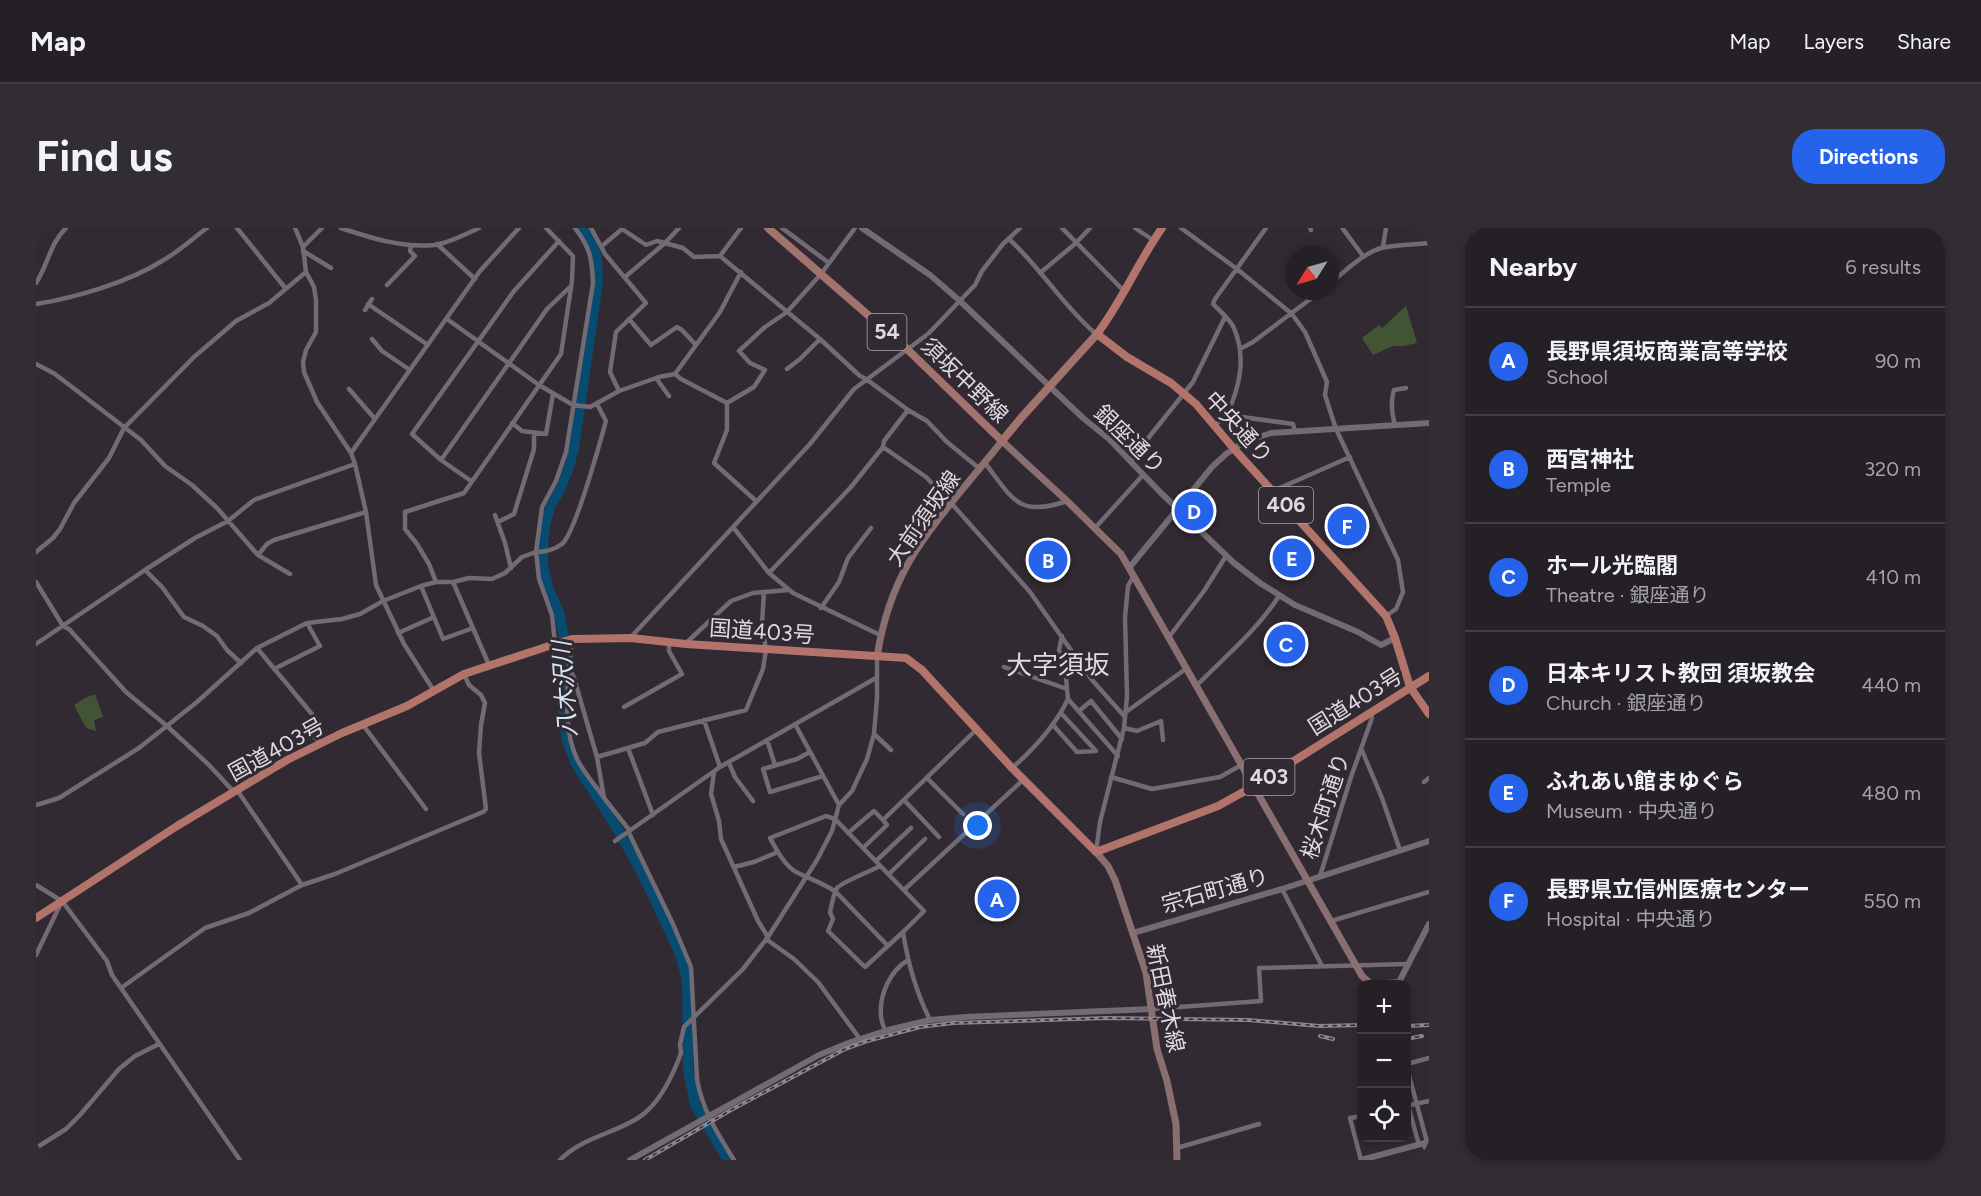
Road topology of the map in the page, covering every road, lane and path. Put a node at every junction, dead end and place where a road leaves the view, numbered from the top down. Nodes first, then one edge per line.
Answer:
1 (66, 228) edge
2 (207, 228) edge
3 (237, 228) edge
4 (296, 228) edge
5 (322, 228) edge
6 (341, 228) edge
7 (479, 228) edge
8 (519, 228) edge
9 (546, 228) edge
10 (575, 228) edge
11 (591, 228) edge
12 (679, 228) edge
13 (741, 228) edge
14 (768, 228) edge
15 (782, 228) edge
16 (855, 228) edge
17 (862, 228) edge
18 (1020, 228) edge
19 (1062, 228) edge
20 (1090, 228) edge
21 (1135, 228) edge
22 (1162, 228) edge
23 (1181, 228) edge
24 (1266, 228) edge
25 (1386, 228) edge
26 (1343, 229) edge
27 (1009, 239) junction
28 (1153, 240) junction
29 (560, 241) junction
30 (665, 243) junction
31 (1076, 243) junction
32 (1429, 243) edge
33 (436, 244) junction
34 (411, 245) junction
35 (602, 246) junction
36 (1383, 247) junction
37 (303, 249) junction
38 (720, 256) junction
39 (1363, 256) junction
40 (829, 263) junction
41 (331, 268) dead end
42 (1237, 269) junction
43 (306, 272) junction
44 (741, 272) junction
45 (1040, 273) junction
46 (821, 274) junction
47 (1339, 276) edge
48 (625, 277) junction
49 (475, 279) junction
50 (36, 283) edge
51 (387, 285) dead end
52 (571, 286) junction
53 (286, 289) junction
54 (1124, 291) junction
55 (1310, 300) edge
56 (960, 301) junction
57 (36, 304) edge
58 (365, 310) dead end
59 (787, 312) junction
60 (1292, 314) junction
61 (1225, 317) junction
62 (447, 319) junction
63 (629, 319) junction
64 (1097, 334) junction
65 (372, 339) dead end
66 (820, 339) junction
67 (477, 341) junction
68 (428, 345) junction
69 (696, 345) junction
70 (907, 349) junction
71 (1240, 349) junction
72 (508, 363) junction
73 (36, 364) edge
74 (787, 369) dead end
75 (410, 370) junction
76 (675, 374) junction
77 (656, 378) junction
78 (866, 378) junction
79 (539, 386) junction
80 (1050, 386) junction
81 (1406, 388) dead end
82 (349, 389) dead end
83 (619, 391) junction
84 (1184, 393) junction
85 (553, 394) junction
86 (669, 396) dead end
87 (727, 403) junction
88 (597, 404) junction
89 (574, 405) junction
90 (908, 410) junction
91 (1227, 415) junction
92 (375, 420) junction
93 (512, 423) junction
94 (1429, 423) edge
95 (1395, 425) junction
96 (1215, 426) junction
97 (124, 428) junction
98 (1336, 429) junction
99 (1295, 430) junction
100 (534, 433) junction
101 (1002, 441) junction
102 (883, 447) junction
103 (1235, 450) junction
104 (351, 453) junction
105 (1350, 457) junction
106 (441, 460) junction
107 (1130, 461) junction
108 (356, 464) junction
109 (982, 466) junction
110 (1143, 475) junction
111 (471, 482) junction
112 (1273, 491) junction
113 (756, 501) junction
114 (1067, 501) junction
115 (952, 504) junction
116 (1178, 509) junction
117 (366, 512) junction
118 (495, 515) dead end
119 (228, 521) junction
120 (498, 522) junction
121 (733, 527) junction
122 (871, 528) dead end
123 (1095, 528) junction
124 (36, 552) edge
125 (536, 552) junction
126 (258, 555) junction
127 (1226, 556) junction
128 (511, 568) junction
129 (1129, 568) junction
130 (145, 570) junction
131 (769, 573) junction
132 (290, 574) dead end
133 (1134, 575) junction
134 (36, 582) edge
135 (436, 582) junction
136 (453, 582) junction
137 (421, 586) junction
138 (788, 590) junction
139 (764, 592) junction
140 (1279, 596) junction
141 (383, 600) junction
142 (821, 608) junction
143 (1386, 616) junction
144 (434, 617) junction
145 (307, 623) junction
146 (63, 626) junction
147 (473, 628) junction
148 (398, 633) junction
149 (880, 635) junction
150 (1062, 636) junction
151 (1169, 637) junction
152 (631, 638) junction
153 (1395, 638) junction
154 (572, 639) junction
155 (669, 641) junction
156 (36, 644) edge
157 (555, 644) junction
158 (686, 644) junction
159 (257, 648) junction
160 (766, 650) junction
161 (877, 657) junction
162 (241, 663) junction
163 (489, 665) junction
164 (1004, 667) dead end
165 (569, 668) junction
166 (1187, 668) junction
167 (274, 669) junction
168 (464, 674) junction
169 (1429, 676) edge
170 (876, 678) junction
171 (1197, 685) junction
172 (1410, 687) junction
173 (1067, 689) junction
174 (434, 691) junction
175 (1068, 699) junction
176 (624, 707) dead end
177 (1079, 711) junction
178 (1369, 712) junction
179 (1061, 713) junction
180 (1429, 714) edge
181 (1125, 715) junction
182 (704, 720) junction
183 (363, 724) junction
184 (795, 724) junction
185 (1053, 725) junction
186 (167, 726) junction
187 (978, 728) junction
188 (1124, 728) junction
189 (874, 734) junction
190 (1122, 739) junction
191 (767, 740) junction
192 (1163, 740) dead end
193 (321, 743) junction
194 (628, 748) junction
195 (1361, 748) junction
196 (891, 750) dead end
197 (810, 752) junction
198 (1118, 756) junction
199 (597, 757) junction
200 (729, 763) junction
201 (1243, 764) junction
202 (775, 765) junction
203 (720, 767) junction
204 (1012, 768) junction
205 (714, 772) junction
206 (823, 776) junction
207 (1111, 777) junction
208 (927, 778) junction
209 (1429, 778) edge
210 (1023, 779) junction
211 (1424, 782) dead end
212 (1254, 786) junction
213 (235, 791) junction
214 (604, 798) junction
215 (904, 800) junction
216 (753, 801) dead end
217 (839, 805) junction
218 (36, 806) edge
219 (426, 809) dead end
220 (963, 814) dead end
221 (653, 815) junction
222 (835, 819) junction
223 (883, 820) junction
224 (911, 828) dead end
225 (629, 832) junction
226 (848, 832) junction
227 (939, 837) dead end
228 (925, 839) dead end
229 (615, 841) dead end
230 (1429, 841) edge
231 (863, 848) junction
232 (1400, 850) junction
233 (778, 852) junction
234 (1096, 852) junction
235 (876, 861) junction
236 (880, 866) junction
237 (734, 867) junction
238 (889, 874) junction
239 (807, 876) junction
240 (1320, 876) junction
241 (1307, 881) junction
242 (36, 885) edge
243 (302, 885) junction
244 (905, 889) junction
245 (1282, 889) junction
246 (836, 892) junction
247 (1429, 892) edge
248 (62, 901) junction
249 (36, 918) edge
250 (1331, 921) junction
251 (1429, 924) edge
252 (903, 932) junction
253 (1133, 933) junction
254 (767, 938) junction
255 (888, 946) junction
256 (36, 955) edge
257 (908, 960) junction
258 (1356, 964) junction
259 (1408, 964) junction
260 (1322, 966) junction
261 (1366, 980) edge
262 (1400, 980) edge
263 (121, 988) junction
264 (1152, 1009) junction
265 (694, 1018) junction
266 (930, 1020) junction
267 (885, 1031) junction
268 (860, 1039) junction
269 (159, 1044) junction
270 (1429, 1058) edge
271 (1411, 1063) edge
272 (1411, 1079) edge
273 (1429, 1101) edge
274 (1418, 1104) junction
275 (1411, 1105) edge
276 (1411, 1113) edge
277 (708, 1116) junction
278 (1357, 1117) edge
279 (1259, 1124) dead end
280 (1424, 1143) edge
281 (36, 1148) edge
282 (1177, 1148) junction
283 (1429, 1156) edge
284 (240, 1160) edge
285 (560, 1160) edge
286 (630, 1160) edge
287 (734, 1160) edge
288 (1178, 1160) edge
289 (1361, 1160) edge

1 - 50 street
2 - 57 street
3 - 53 street
4 - 37 street
5 - 37 street
6 - 34 street
7 - 33 street
8 - 49 street
9 - 29 street
10 - 89 street
11 - 35 street
12 - 30 street
13 - 38 street
14 - 46 main road, 須坂中野線 / 54
15 - 40 street
16 - 40 street
17 - 56 street, 銀座通り
18 - 27 street
19 - 31 street
20 - 31 street
21 - 28 street
22 - 28 highway
23 - 42 street
24 - 42 street
25 - 36 street
26 - 39 street
27 - 45 street
27 - 56 street
28 - 54 highway
29 - 52 street
29 - 67 street
30 - 35 street
30 - 38 street
30 - 48 street
31 - 45 street
31 - 54 street
32 - 36 street
33 - 34 street
33 - 49 street
34 - 51 street
35 - 48 street
36 - 39 street
37 - 41 street
37 - 43 street
38 - 44 street
39 - 47 street
40 - 46 street
42 - 60 street
42 - 61 street
43 - 53 street
43 - 104 street
44 - 59 street
44 - 69 street
45 - 64 street
46 - 59 street
46 - 70 main road, 須坂中野線 / 54
48 - 63 street
49 - 62 street
52 - 72 street
52 - 79 street
53 - 97 street
54 - 64 highway
55 - 60 street
56 - 70 street
56 - 80 street, 銀座通り
58 - 68 street
59 - 66 street
59 - 87 street
60 - 71 street
60 - 98 street
61 - 71 street
61 - 84 street
62 - 67 street
62 - 68 street
63 - 69 street
63 - 83 street
64 - 80 main road, 須坂中野線
64 - 84 highway, 中央通り / 406
65 - 75 street
66 - 74 street
66 - 78 street
67 - 72 street
67 - 106 street
68 - 75 street
69 - 76 street
70 - 78 street
70 - 101 main road, 須坂中野線 / 54
71 - 91 street
72 - 79 street
72 - 106 street
73 - 97 street
75 - 92 street
76 - 77 street
76 - 87 street
77 - 83 street
77 - 86 street
78 - 90 street
78 - 113 street
79 - 85 street
79 - 93 street
80 - 101 main road, 須坂中野線
80 - 107 street, 銀座通り
81 - 95 street
82 - 92 street
83 - 88 street
84 - 96 highway, 中央通り / 406
84 - 107 street
85 - 89 street
85 - 100 street
87 - 113 street
88 - 89 street
88 - 125 street
89 - 125 street
90 - 102 street
90 - 109 street
91 - 96 street
91 - 99 street
92 - 104 street
93 - 100 street
93 - 111 street
94 - 95 street
95 - 98 street
96 - 103 highway, 中央通り / 406
97 - 119 street
97 - 124 street
98 - 99 street
98 - 105 street
99 - 103 street
100 - 120 street
101 - 109 main road, 大前須坂線
101 - 114 main road
102 - 115 street
102 - 131 street
103 - 112 highway, 中央通り / 406
103 - 116 street
104 - 108 street
105 - 112 street
105 - 143 street
106 - 111 street
107 - 110 street, 銀座通り
108 - 117 street
108 - 119 street
109 - 114 street
109 - 115 main road, 大前須坂線
110 - 116 street, 銀座通り
110 - 123 street
111 - 135 street
112 - 143 highway, 中央通り / 406
113 - 121 street
114 - 123 main road
115 - 149 main road, 大前須坂線
115 - 150 street
116 - 127 street, 銀座通り
116 - 129 street
117 - 126 street
117 - 141 street
118 - 120 street
119 - 126 street
119 - 130 street
120 - 128 street
121 - 131 street
121 - 152 street
122 - 142 street
123 - 129 main road
125 - 128 street
125 - 157 street
126 - 132 street
127 - 140 street, 銀座通り
127 - 151 street
128 - 136 street
129 - 133 main road
130 - 146 street
130 - 162 street
131 - 138 street
133 - 151 main road
133 - 181 street
134 - 146 street
135 - 136 street
135 - 137 street
136 - 147 street
137 - 141 street
137 - 144 street
138 - 139 street
138 - 142 street
139 - 158 street
139 - 160 street
140 - 153 street, 銀座通り
140 - 171 street
141 - 145 street
141 - 148 street
142 - 149 street
143 - 153 highway, 中央通り / 406
144 - 147 street
144 - 148 street
145 - 159 street
145 - 167 street
146 - 156 street
146 - 186 street
147 - 163 street
148 - 174 street
149 - 161 main road, 大前須坂線
150 - 173 street
150 - 181 street
151 - 166 main road
152 - 154 highway, 国道403号
152 - 155 highway, 国道403号
153 - 172 highway, 中央通り / 406
154 - 157 highway, 国道403号
154 - 165 street
155 - 158 highway, 国道403号
155 - 176 street
157 - 163 highway, 国道403号
158 - 160 highway, 国道403号
159 - 162 street
159 - 167 street
160 - 161 highway, 国道403号
160 - 182 street
161 - 170 street
161 - 187 highway, 国道403号
162 - 186 street
163 - 168 highway, 国道403号
164 - 173 street
165 - 199 street
165 - 214 street
166 - 171 main road
166 - 181 street
167 - 193 street
168 - 174 highway, 国道403号
168 - 243 street
169 - 172 highway, 国道403号 / 403
170 - 184 street
170 - 189 street
171 - 201 main road
172 - 178 highway, 国道403号 / 403
172 - 180 highway, 中央通り / 406
173 - 175 street
174 - 183 highway, 国道403号
175 - 177 street
175 - 179 street
177 - 190 street
177 - 198 street
178 - 195 street, 桜木町通り
178 - 212 highway, 国道403号 / 403
179 - 185 street
179 - 185 street
181 - 188 street
182 - 194 street
182 - 203 street
183 - 193 highway, 国道403号
183 - 219 street
184 - 191 street
184 - 197 street
185 - 204 street
186 - 213 street
186 - 218 street
187 - 204 highway, 国道403号
187 - 208 street
188 - 190 street
188 - 192 street
189 - 196 street
189 - 217 street
190 - 198 street
191 - 200 street
191 - 202 street
193 - 213 highway, 国道403号
194 - 199 street
194 - 221 street
195 - 232 street
195 - 240 street, 桜木町通り
197 - 202 street
197 - 206 street
198 - 207 street
199 - 214 street
200 - 203 street
200 - 216 street
201 - 207 street
201 - 212 main road
202 - 206 street
203 - 205 street
204 - 210 highway, 国道403号
205 - 221 street
205 - 237 street
206 - 217 street
207 - 234 street
208 - 215 street
208 - 220 street
209 - 211 street
210 - 234 highway, 国道403号
210 - 244 street
212 - 234 highway, 国道403号 / 403
212 - 241 main road
213 - 243 street
213 - 248 highway, 国道403号
214 - 225 street
215 - 223 street
215 - 227 street
217 - 222 street
221 - 225 street
222 - 226 street
222 - 233 street
222 - 239 street
223 - 226 street
223 - 231 street
224 - 235 street
225 - 229 street
225 - 265 street
226 - 231 street
228 - 238 street
230 - 232 street
231 - 235 street
232 - 240 street
233 - 237 street
233 - 239 street
234 - 253 main road, 新田春木線
235 - 236 street
236 - 238 street
236 - 246 street
237 - 254 street
238 - 244 street
239 - 246 street
239 - 254 street
240 - 241 street, 宗石町通り
241 - 245 street, 宗石町通り
241 - 250 main road
242 - 248 street
243 - 263 street
244 - 252 street
245 - 253 street, 宗石町通り
245 - 260 street
246 - 255 street
246 - 255 street
247 - 250 street
248 - 249 highway, 国道403号
248 - 256 street
248 - 263 street
250 - 258 main road
251 - 259 street
252 - 255 street
252 - 257 street
253 - 264 main road, 新田春木線
254 - 265 street
254 - 268 street
257 - 266 street
257 - 267 street
258 - 259 street
258 - 260 street
258 - 261 main road
259 - 262 street
260 - 264 street
263 - 269 street
264 - 266 street
264 - 282 main road, 新田春木線
265 - 277 street
265 - 285 street
266 - 267 street
267 - 268 street
268 - 277 street
269 - 281 street
269 - 284 street
270 - 271 street
272 - 274 street
273 - 274 street
274 - 275 street
274 - 280 street
276 - 280 street
277 - 286 street
277 - 287 street
278 - 289 street
279 - 282 street
280 - 283 street
280 - 289 street
282 - 288 main road, 新田春木線

